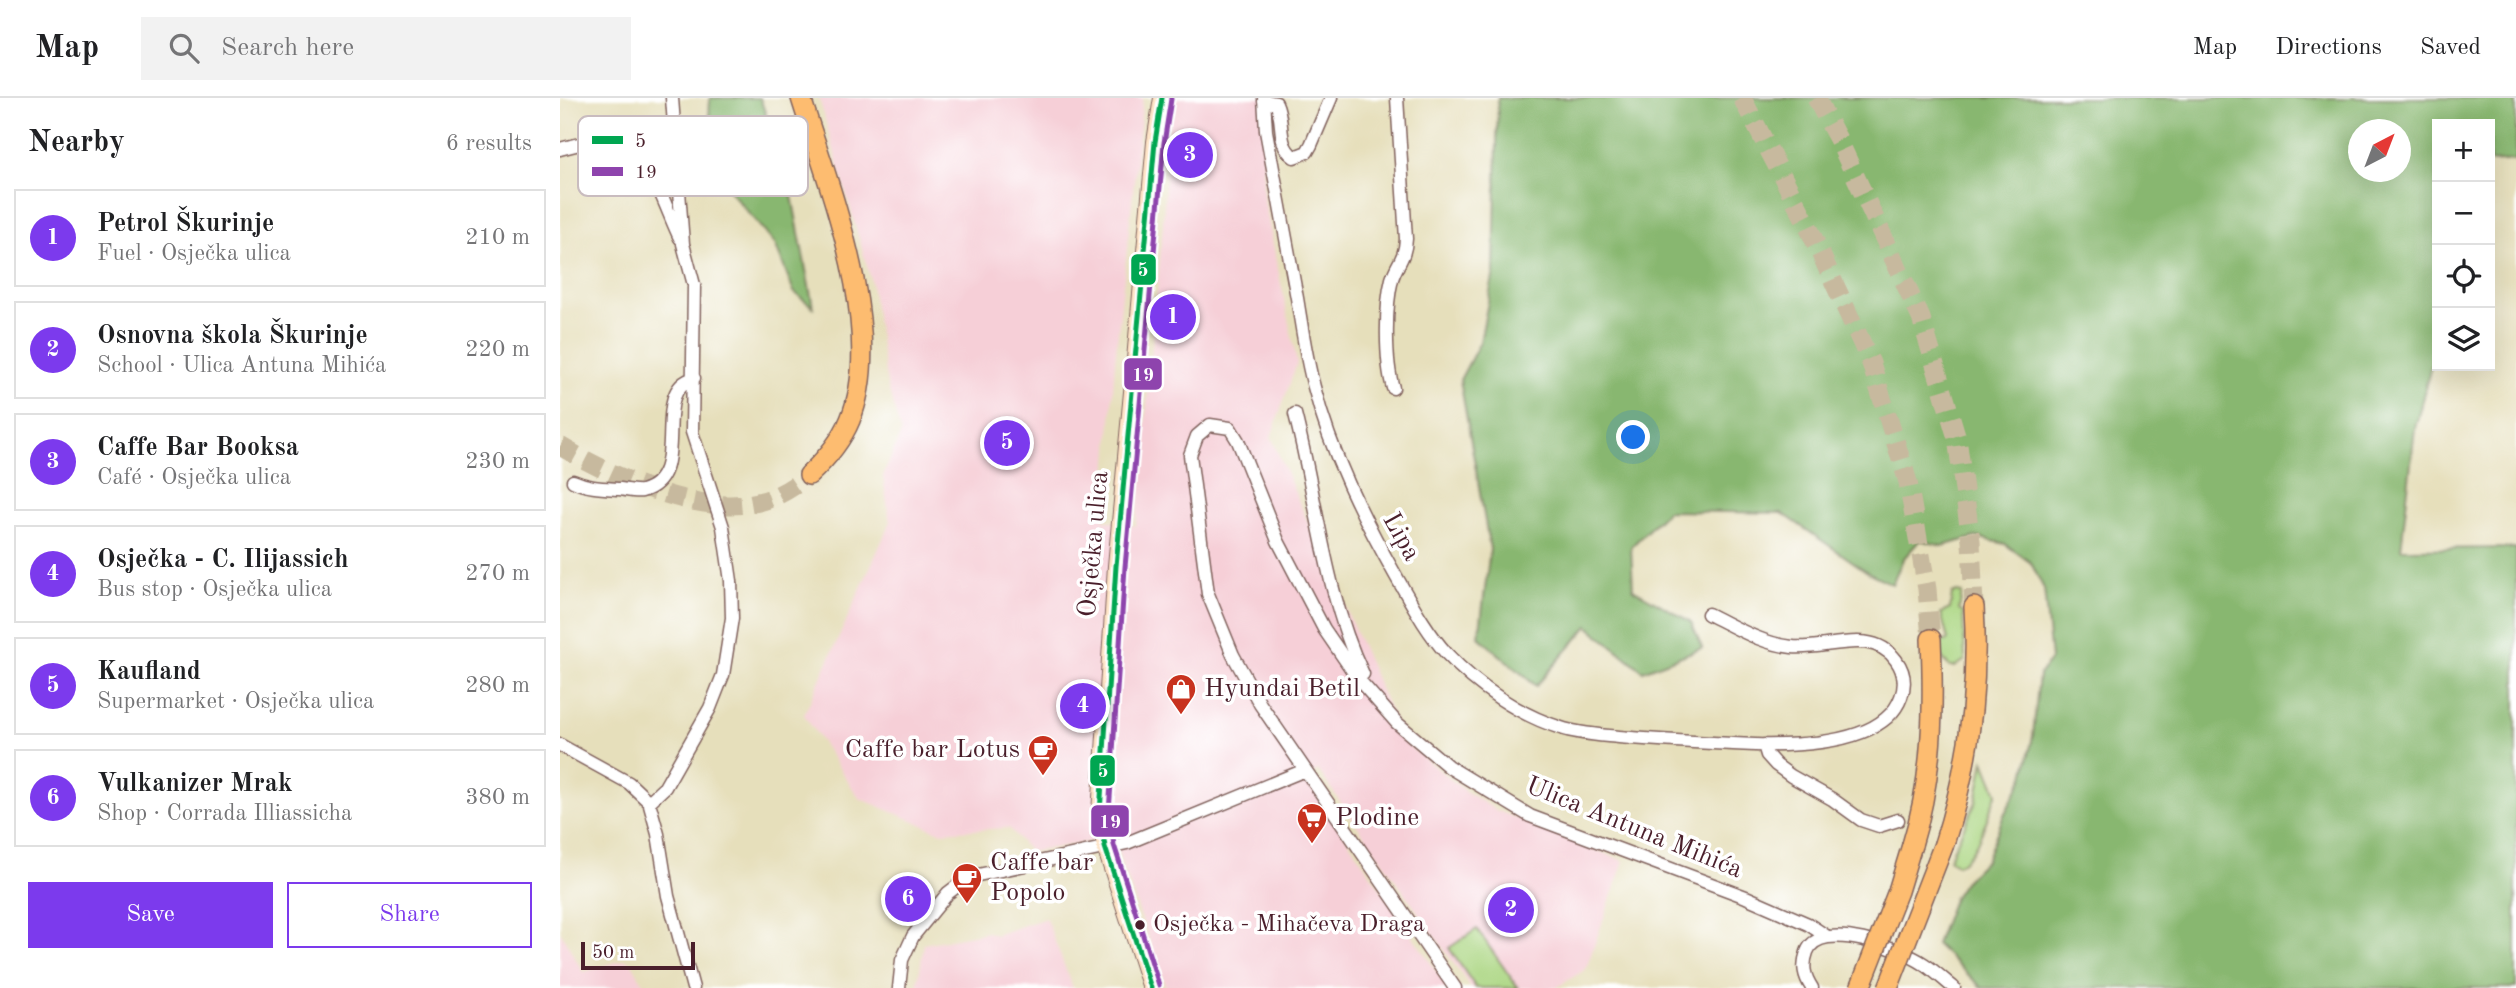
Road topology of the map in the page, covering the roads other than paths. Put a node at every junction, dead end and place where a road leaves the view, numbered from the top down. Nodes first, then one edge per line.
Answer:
1 (672, 98) edge
2 (801, 98) edge
3 (1162, 98) edge
4 (1331, 98) edge
5 (1396, 98) edge
6 (1264, 99) edge
7 (672, 116) edge
8 (806, 116) edge
9 (808, 121) edge
10 (578, 145) edge
11 (560, 149) edge
12 (661, 196) edge
13 (680, 196) edge
14 (683, 244) junction
15 (694, 378) junction
16 (1393, 388) dead end
17 (1295, 414) dead end
18 (809, 475) tunnel mouth
19 (573, 481) dead end
20 (1974, 607) tunnel mouth
21 (1708, 614) dead end
22 (1931, 639) tunnel mouth
23 (1359, 680) junction
24 (560, 745) edge
25 (1764, 745) junction
26 (1305, 770) junction
27 (649, 802) junction
28 (1898, 820) dead end
29 (1105, 847) junction
30 (1826, 936) junction
31 (693, 988) edge
32 (899, 988) edge
33 (1151, 988) edge
34 (1455, 988) edge
35 (1812, 988) edge
36 (1860, 988) edge
37 (1888, 988) edge
38 (1954, 988) edge

1 - 7 street
2 - 8 main road
3 - 29 main road, Osječka ulica
4 - 6 street, Lipa
5 - 16 street
6 - 25 street, Lipa
9 - 18 main road
10 - 11 street
12 - 14 street
13 - 14 street
14 - 15 street
15 - 19 street
15 - 27 street
17 - 23 street
20 - 37 main road, bridge
21 - 25 street, Lipa
22 - 36 main road, bridge
23 - 26 street, Ulica Antuna Mihića
23 - 30 street, Ulica Antuna Mihića
24 - 27 street
25 - 28 street
26 - 29 street
26 - 34 street, Ulica Antuna Mihića
27 - 31 street
29 - 32 street
29 - 33 main road, Osječka ulica
30 - 35 street
30 - 38 street

